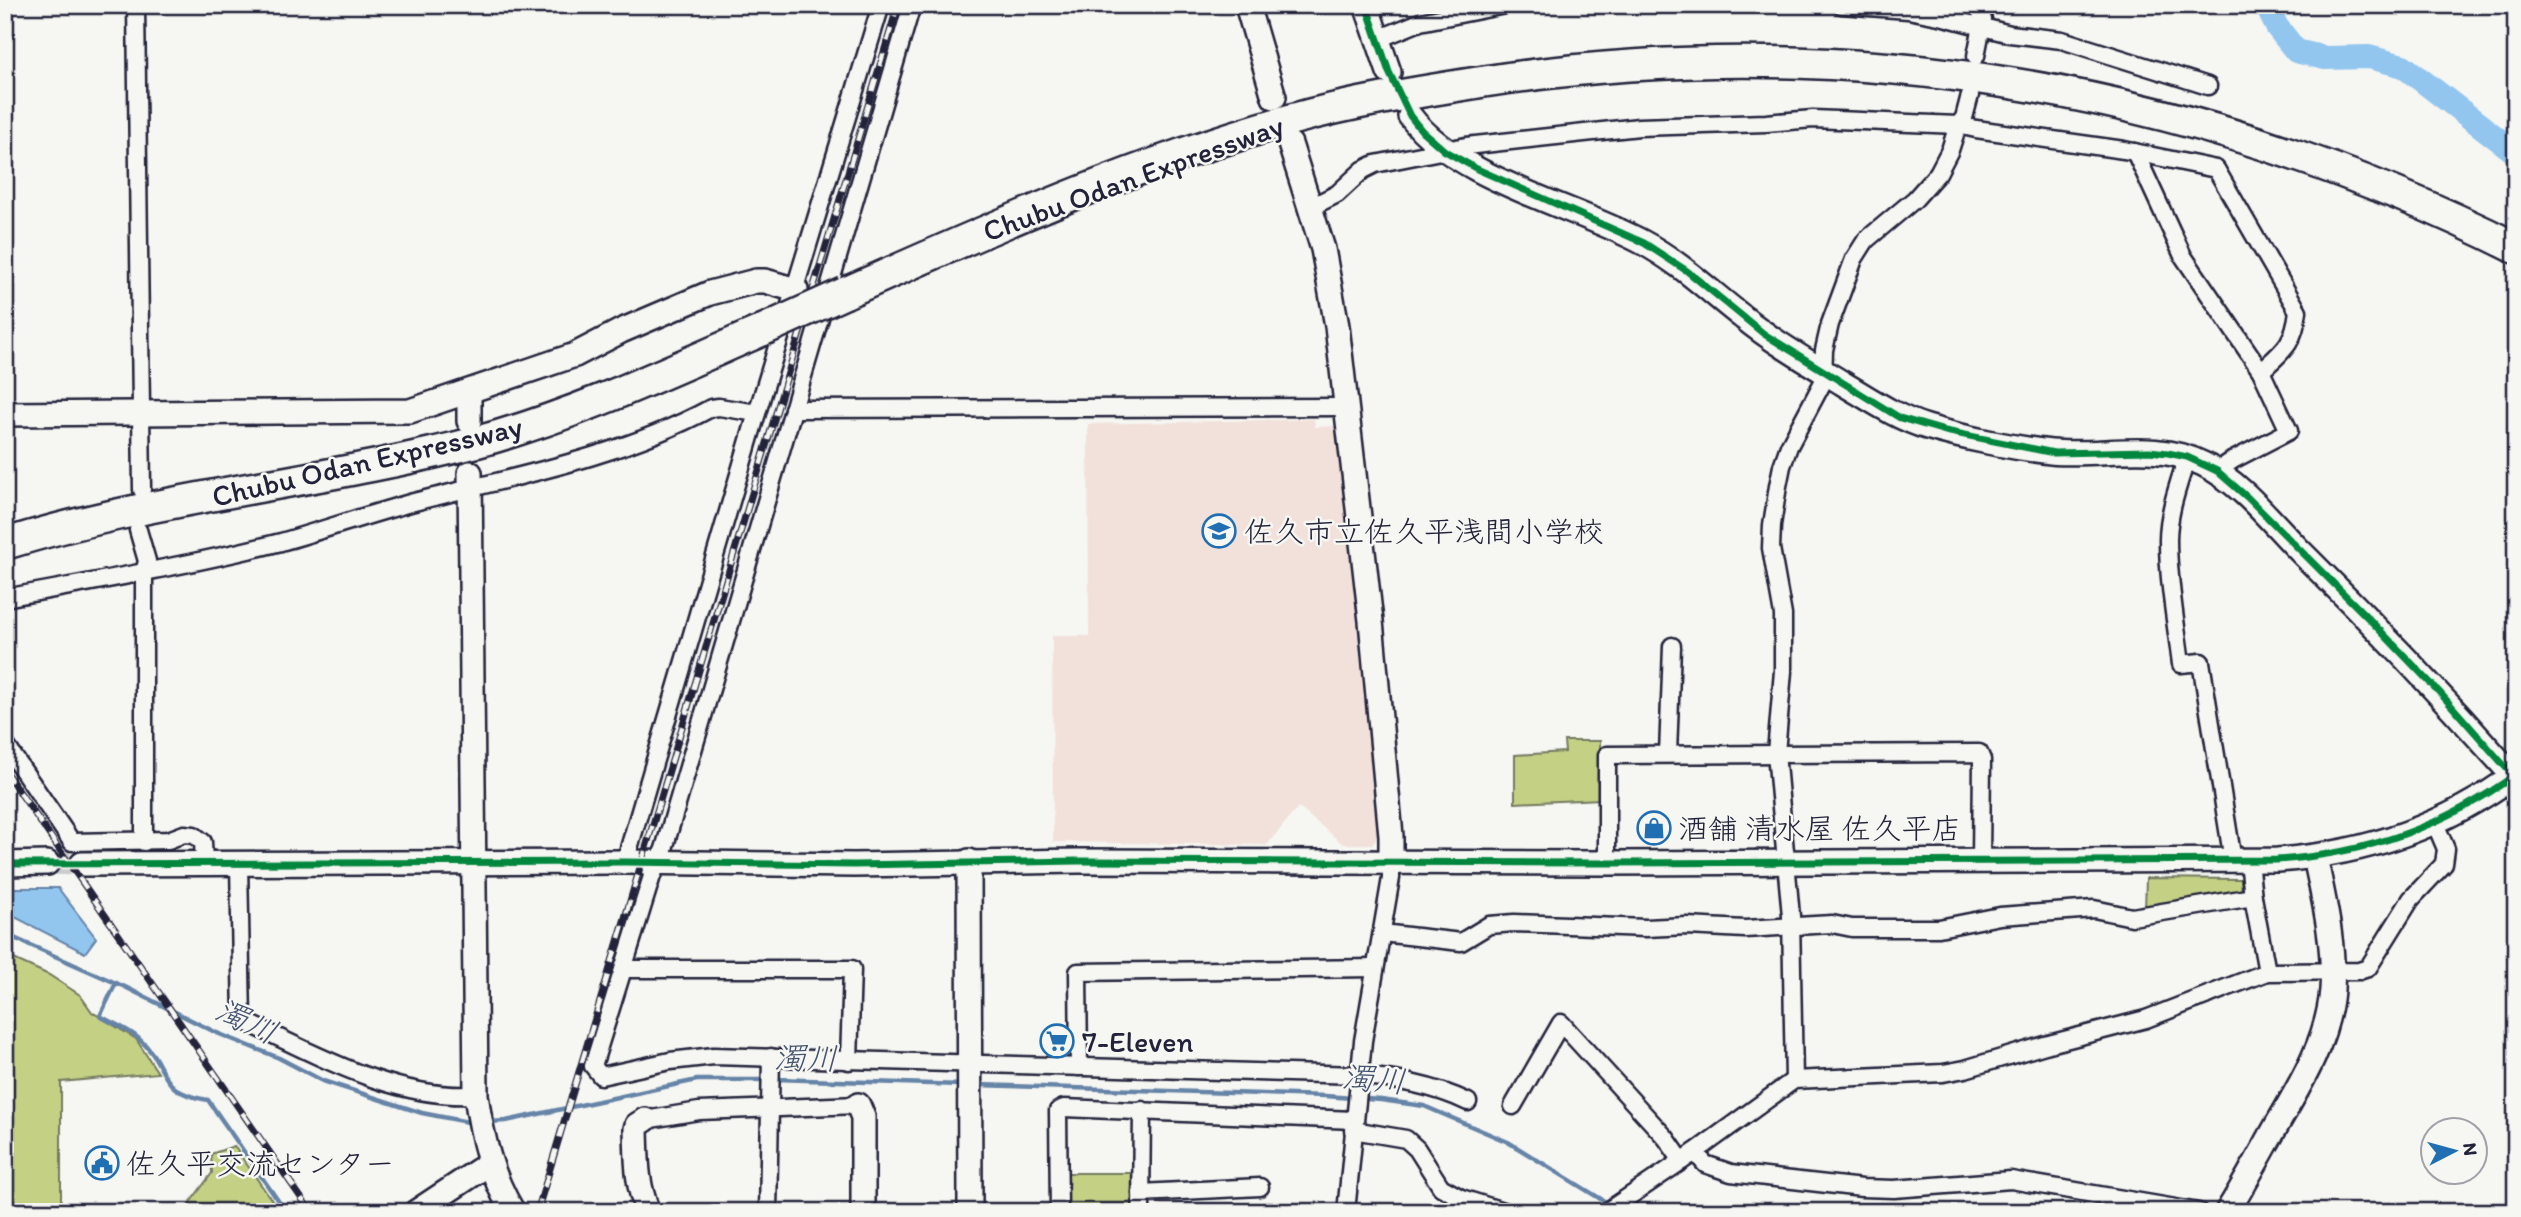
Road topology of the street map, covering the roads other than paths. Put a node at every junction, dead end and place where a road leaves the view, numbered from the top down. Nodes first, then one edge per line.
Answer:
1 (136, 5) edge
2 (881, 5) edge
3 (912, 5) edge
4 (1247, 5) edge
5 (1366, 5) edge
6 (1506, 5) edge
7 (1842, 5) edge
8 (1979, 5) edge
9 (1982, 27) junction
10 (1378, 39) junction
11 (1976, 56) dead end
12 (1388, 72) dead end
13 (2200, 76) dead end
14 (1969, 95) dead end
15 (1274, 97) dead end
16 (1410, 116) dead end
17 (1958, 125) junction
18 (1290, 144) dead end
19 (1445, 151) junction
20 (2135, 152) junction
21 (1311, 207) junction
22 (2516, 248) edge
23 (796, 290) junction
24 (2261, 371) junction
25 (1824, 372) junction
26 (469, 392) junction
27 (1346, 407) junction
28 (793, 409) junction
29 (757, 413) junction
30 (5, 414) edge
31 (141, 414) junction
32 (470, 421) dead end
33 (2187, 457) junction
34 (2217, 471) junction
35 (471, 481) junction
36 (142, 490) dead end
37 (183, 502) junction
38 (138, 530) dead end
39 (5, 544) edge
40 (5, 557) edge
41 (144, 572) junction
42 (5, 598) edge
43 (1672, 646) dead end
44 (5, 744) edge
45 (1776, 753) junction
46 (1668, 754) junction
47 (2515, 776) edge
48 (2435, 823) junction
49 (144, 842) junction
50 (2315, 857) junction
51 (970, 861) junction
52 (1391, 861) junction
53 (1981, 861) junction
54 (2241, 861) junction
55 (625, 862) junction
56 (1786, 862) junction
57 (47, 863) tunnel mouth
58 (658, 863) junction
59 (1607, 863) junction
60 (5, 864) edge
61 (82, 864) tunnel mouth
62 (204, 864) junction
63 (239, 864) junction
64 (475, 864) junction
65 (2253, 897) junction
66 (1790, 925) junction
67 (1382, 933) junction
68 (1375, 968) junction
69 (624, 969) junction
70 (2267, 972) junction
71 (2332, 972) junction
72 (849, 1060) junction
73 (771, 1061) junction
74 (1079, 1067) junction
75 (971, 1069) junction
76 (1358, 1078) junction
77 (1794, 1080) junction
78 (477, 1101) junction
79 (1468, 1102) dead end
80 (858, 1105) joint
81 (1513, 1106) dead end
82 (770, 1108) junction
83 (1142, 1110) junction
84 (1354, 1119) junction
85 (645, 1120) joint
86 (1689, 1156) junction
87 (490, 1163) junction
88 (1260, 1187) dead end
89 (1141, 1193) junction
90 (1607, 1211) edge
91 (416, 1212) edge
92 (513, 1212) edge
93 (648, 1212) edge
94 (768, 1212) edge
95 (863, 1212) edge
96 (970, 1212) edge
97 (1059, 1212) edge
98 (1140, 1212) edge
99 (1346, 1212) edge
100 (1506, 1212) edge
101 (2199, 1212) edge
102 (2227, 1212) edge

1 - 31 street
2 - 23 street
3 - 28 street
4 - 15 street
5 - 10 street
6 - 10 street
7 - 9 street
8 - 9 street
9 - 11 street
9 - 13 street
10 - 12 street
14 - 17 street
16 - 19 street
17 - 19 street
17 - 20 street
17 - 25 street
18 - 21 street
19 - 21 street
19 - 25 street
20 - 24 street
20 - 24 street
21 - 27 street
22 - 37 highway, Chubu Odan Expressway, bridge
23 - 26 street
23 - 29 street
24 - 34 street
25 - 33 street
25 - 45 street
26 - 31 street
26 - 32 street
27 - 28 street
27 - 52 street
28 - 58 street
29 - 35 street
29 - 55 street
30 - 31 street
31 - 36 street
33 - 34 street
33 - 54 street
34 - 47 street
35 - 41 street
35 - 64 street
37 - 39 highway, Chubu Odan Expressway
37 - 40 highway, Chubu Odan Expressway
38 - 41 street
41 - 42 street
41 - 49 street
43 - 46 street
44 - 49 street
45 - 46 street
45 - 53 street
45 - 56 street
46 - 59 street
47 - 48 street
48 - 50 street
48 - 71 street
49 - 62 street
50 - 54 street
50 - 71 street
51 - 52 street
51 - 58 street
51 - 75 street
52 - 59 street
52 - 67 street
53 - 54 street
53 - 56 street
54 - 65 street
55 - 58 street
55 - 64 street
56 - 59 street
56 - 66 street
57 - 60 street
58 - 69 street
61 - 62 street
62 - 63 street
63 - 64 street
63 - 78 street
64 - 78 street
65 - 66 street
65 - 70 street
66 - 67 street
66 - 77 street
67 - 68 street
68 - 74 street
68 - 76 street
69 - 72 street
69 - 73 street
70 - 71 street
70 - 77 street
71 - 102 street
72 - 73 street
72 - 75 street
73 - 82 street
74 - 75 street
74 - 76 street
75 - 96 street
76 - 79 street
76 - 84 street
77 - 86 street
78 - 87 street
80 - 82 street
80 - 95 street
81 - 86 street
82 - 85 street
82 - 94 street
83 - 84 street
83 - 89 street
83 - 97 street
84 - 99 street
84 - 100 street
85 - 93 street
86 - 90 street
86 - 101 street
87 - 91 street
87 - 92 street
88 - 89 street
89 - 98 street

